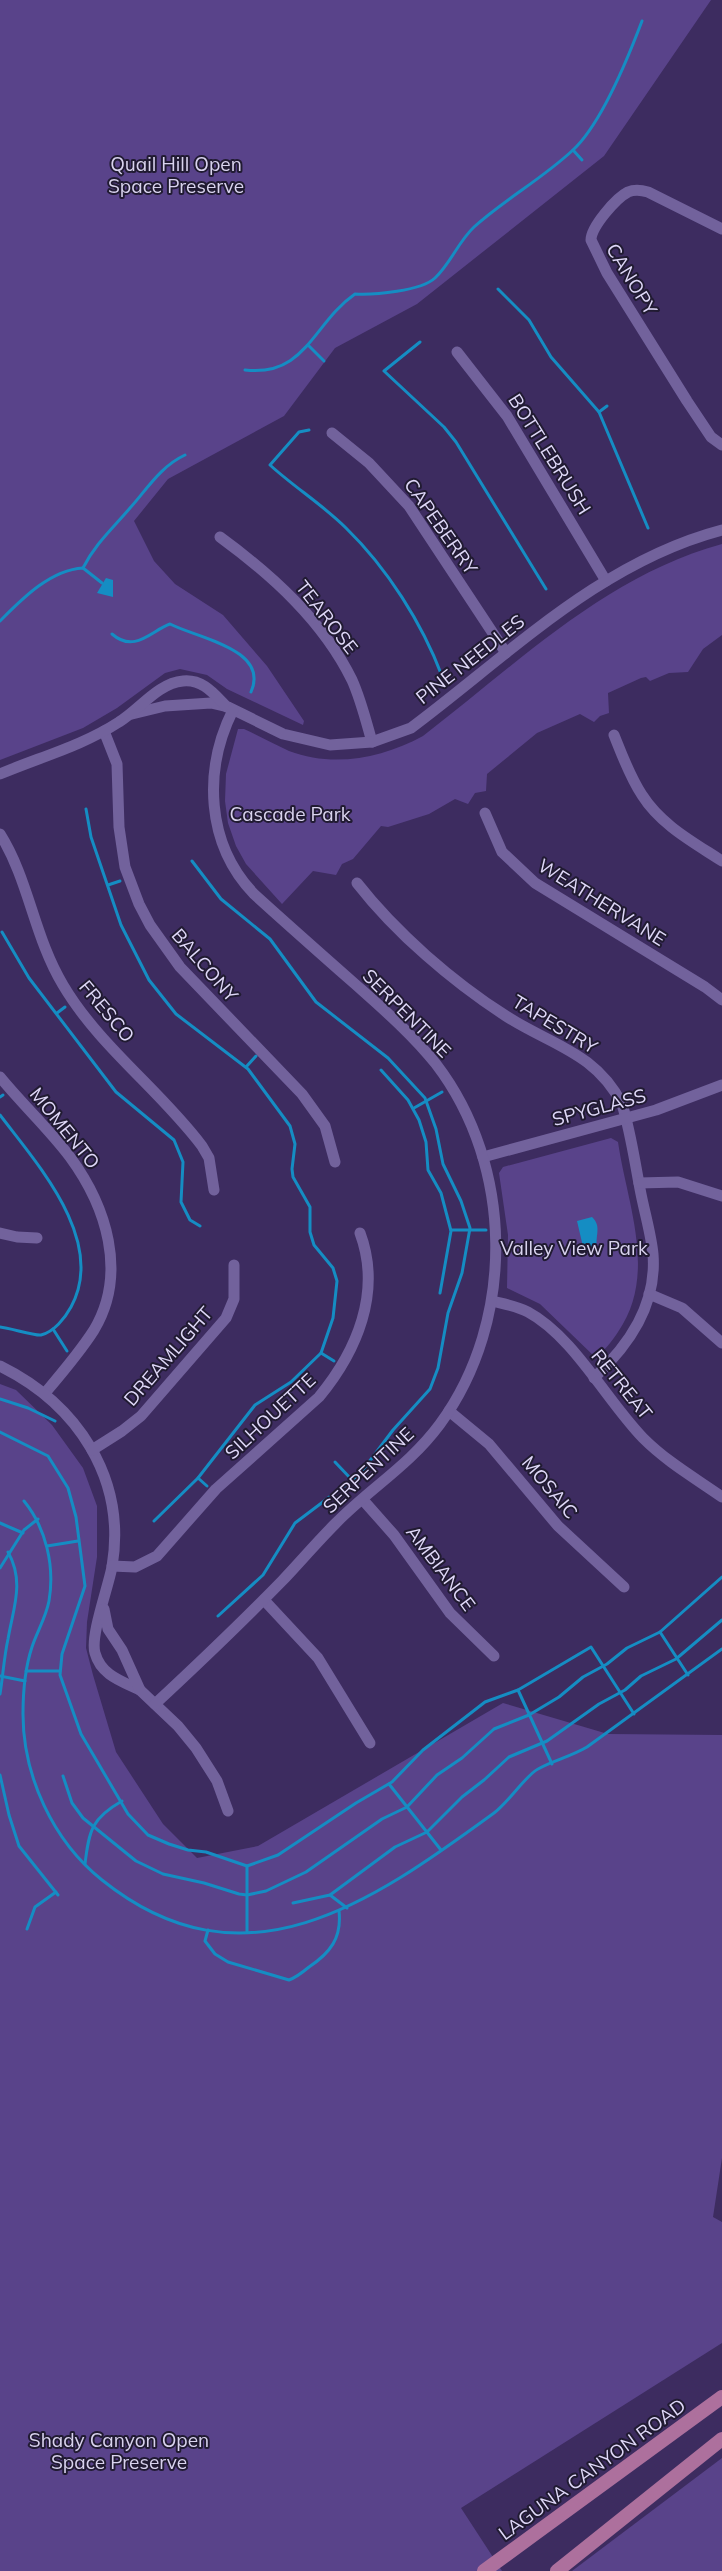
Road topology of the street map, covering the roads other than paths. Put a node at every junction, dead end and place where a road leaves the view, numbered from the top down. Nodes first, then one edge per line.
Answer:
1 (722, 229) edge
2 (457, 352) dead end
3 (332, 433) dead end
4 (722, 445) edge
5 (722, 530) edge
6 (220, 537) dead end
7 (606, 580) junction
8 (506, 653) junction
9 (230, 709) junction
10 (132, 714) junction
11 (104, 732) junction
12 (614, 735) dead end
13 (372, 742) junction
14 (0, 774) edge
15 (485, 814) dead end
16 (0, 834) edge
17 (722, 861) edge
18 (357, 883) dead end
19 (722, 1000) edge
20 (0, 1077) edge
21 (722, 1085) edge
22 (626, 1118) junction
23 (483, 1157) junction
24 (334, 1162) dead end
25 (639, 1183) junction
26 (214, 1190) dead end
27 (722, 1196) edge
28 (0, 1233) edge
29 (360, 1233) dead end
30 (37, 1238) dead end
31 (234, 1265) dead end
32 (649, 1294) junction
33 (492, 1301) junction
34 (722, 1343) edge
35 (0, 1366) edge
36 (594, 1378) junction
37 (45, 1393) junction
38 (449, 1411) junction
39 (92, 1450) junction
40 (722, 1497) edge
41 (363, 1500) junction
42 (112, 1566) junction
43 (624, 1587) dead end
44 (264, 1600) junction
45 (104, 1604) junction
46 (494, 1656) dead end
47 (140, 1690) junction
48 (155, 1704) junction
49 (370, 1744) dead end
50 (228, 1811) dead end
51 (722, 2397) edge
52 (722, 2439) edge
53 (484, 2571) edge
54 (557, 2571) edge

1 - 4 street, CANOPY
2 - 7 street, BOTTLEBRUSH
3 - 8 street, CAPEBERRY
5 - 7 street, PINE NEEDLES
6 - 13 street, TEAROSE
7 - 8 street, PINE NEEDLES
8 - 13 street, PINE NEEDLES
9 - 10 street, PINE NEEDLES
9 - 10 street, PINE NEEDLES
9 - 13 street, PINE NEEDLES
9 - 23 street, SERPENTINE
10 - 11 street, PINE NEEDLES
11 - 14 street, PINE NEEDLES
11 - 24 street, BALCONY
12 - 17 street
15 - 19 street, WEATHERVANE
16 - 26 street, FRESCO
18 - 22 street, TAPESTRY
20 - 37 street, MOMENTO
21 - 22 street, SPYGLASS
22 - 23 street, SPYGLASS
22 - 25 street, TAPESTRY
23 - 33 street, SERPENTINE
25 - 27 street
25 - 32 street, TAPESTRY
28 - 30 street
29 - 42 street, SILHOUETTE
31 - 39 street, DREAMLIGHT
32 - 34 street
32 - 36 street, TAPESTRY
33 - 36 street, RETREAT
33 - 38 street, SERPENTINE
35 - 37 street
36 - 40 street, RETREAT
37 - 39 street
38 - 41 street, SERPENTINE
38 - 43 street, MOSAIC
39 - 42 street
41 - 44 street, SERPENTINE
41 - 46 street, AMBIANCE
42 - 45 street
44 - 48 street, SERPENTINE
44 - 49 street
45 - 47 street
45 - 47 street
47 - 48 street
48 - 50 street
51 - 53 main road, LAGUNA CANYON ROAD
52 - 54 main road

